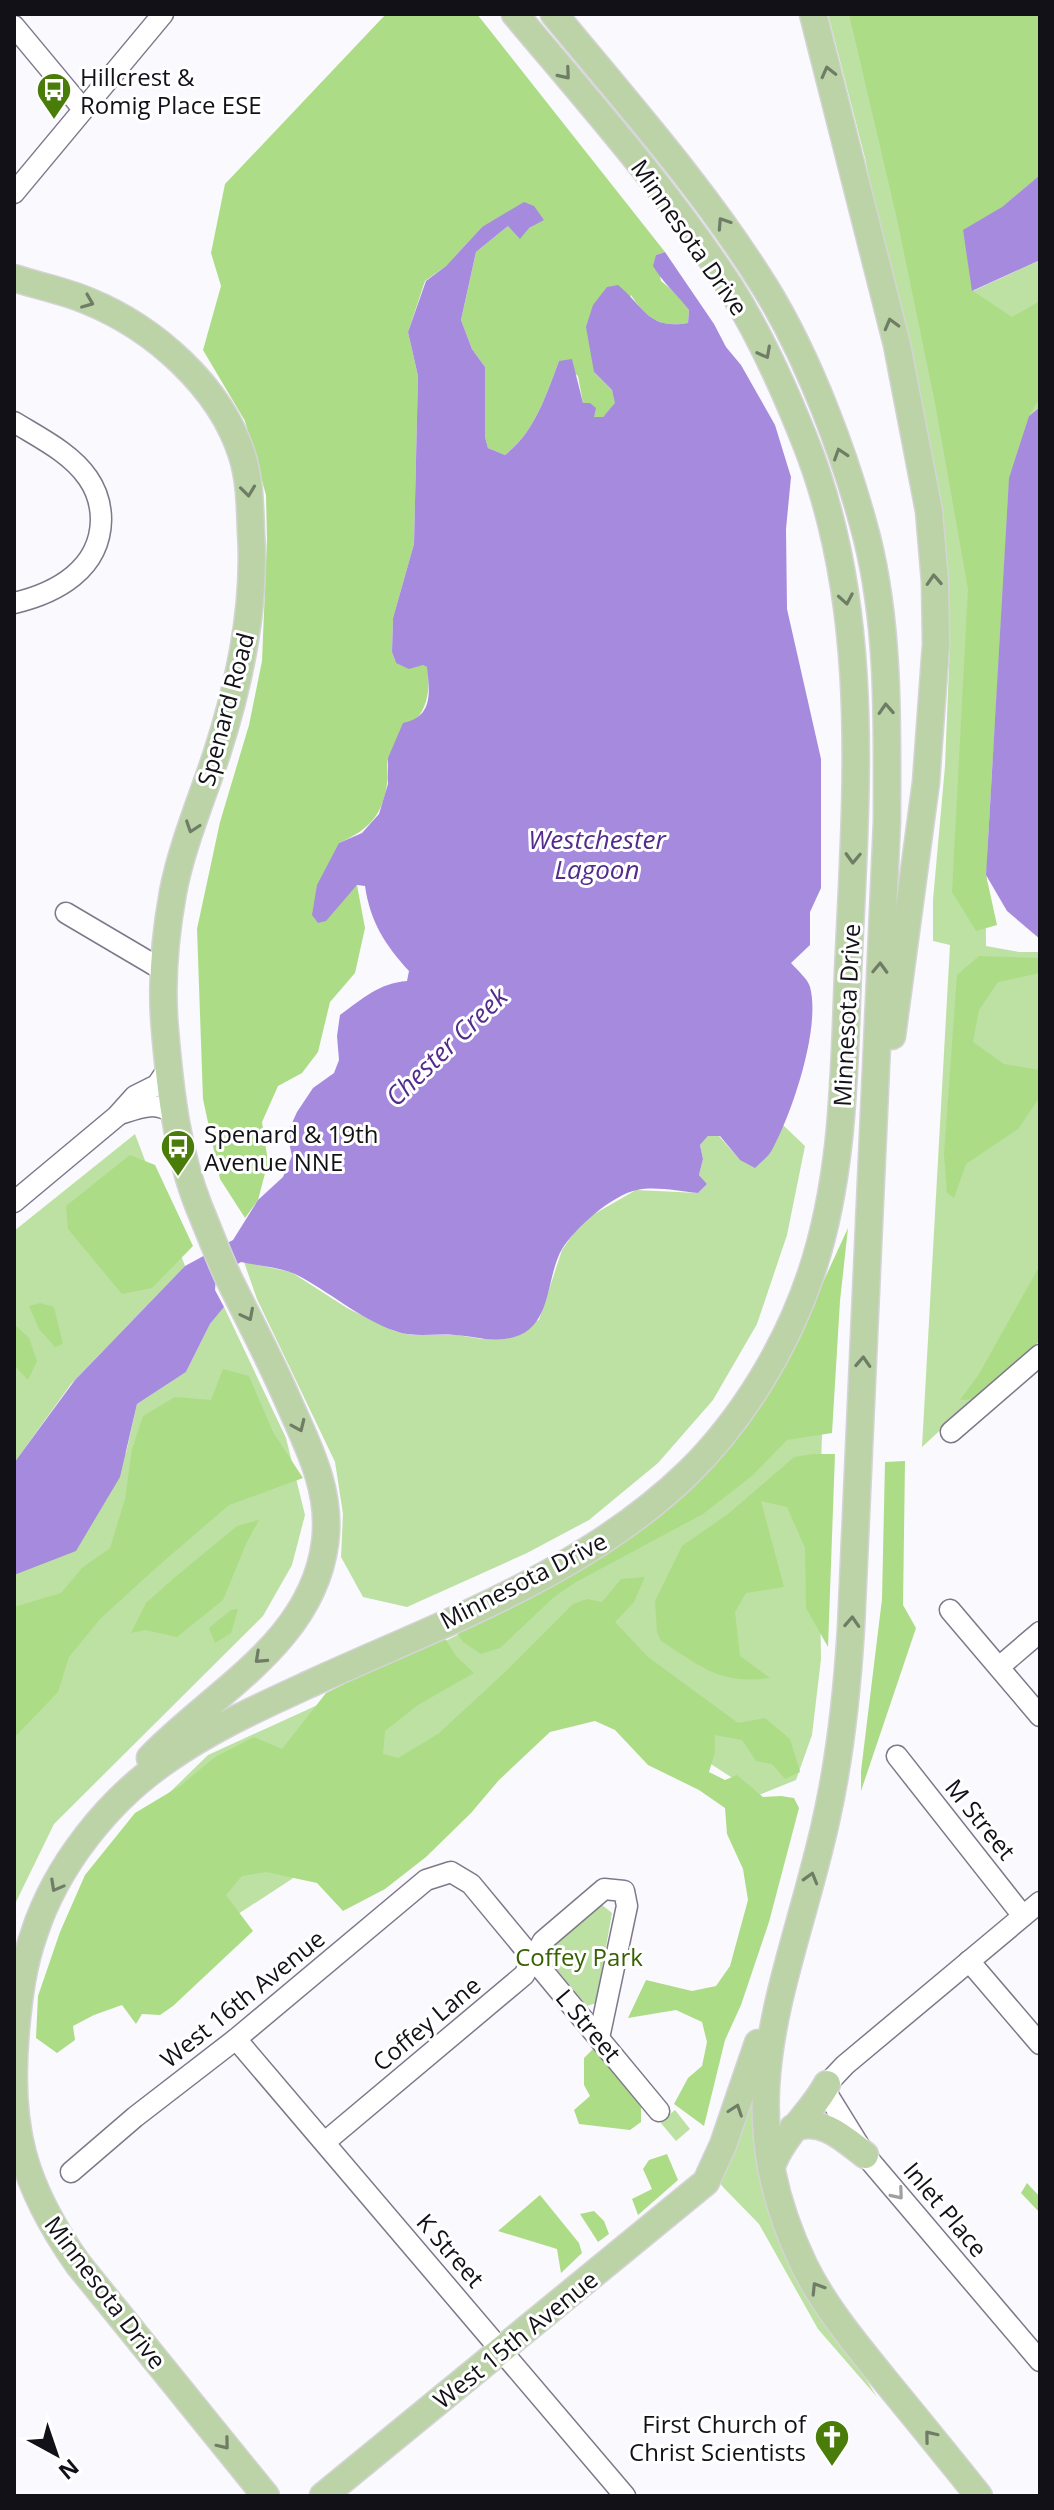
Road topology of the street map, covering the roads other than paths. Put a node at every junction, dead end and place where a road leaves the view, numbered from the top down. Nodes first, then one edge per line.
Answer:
1 (163, 14) edge
2 (515, 14) edge
3 (554, 14) edge
4 (813, 14) edge
5 (14, 26) edge
6 (83, 109) junction
7 (14, 193) edge
8 (14, 278) edge
9 (14, 422) edge
10 (14, 603) edge
11 (66, 913) dead end
12 (166, 972) junction
13 (170, 1066) junction
14 (175, 1115) junction
15 (117, 1116) junction
16 (874, 1158) junction
17 (14, 1202) edge
18 (1040, 1355) edge
19 (951, 1432) dead end
20 (950, 1610) dead end
21 (1040, 1632) edge
22 (999, 1667) junction
23 (1040, 1716) edge
24 (897, 1756) dead end
25 (92, 1830) junction
26 (451, 1872) joint
27 (1040, 1902) edge
28 (1023, 1916) junction
29 (790, 1953) junction
30 (532, 1957) junction
31 (969, 1961) junction
32 (599, 2038) junction
33 (236, 2039) junction
34 (1040, 2044) edge
35 (827, 2084) junction
36 (659, 2111) dead end
37 (793, 2128) junction
38 (325, 2142) junction
39 (865, 2155) junction
40 (771, 2168) junction
41 (71, 2172) dead end
42 (502, 2349) junction
43 (1040, 2361) edge
44 (266, 2496) edge
45 (323, 2496) edge
46 (625, 2496) edge
47 (979, 2496) edge

1 - 6 street
2 -> 25 main road, Minnesota Drive
16 -> 3 main road, Minnesota Drive
16 -> 4 main road
5 - 6 street
6 - 7 street
8 -> 12 main road, Spenard Road
9 - 10 street
11 - 12 street
12 - 13 main road, Spenard Road
13 - 14 main road, Spenard Road
13 - 15 street
14 - 15 street
14 -> 25 main road, Spenard Road
15 - 17 street
29 -> 16 main road, Minnesota Drive
18 - 19 street
20 - 22 street
21 - 22 street
22 - 23 street
24 - 28 street, M Street
25 -> 44 main road, Minnesota Drive
26 - 30 street, L Street
26 - 33 street, West 16th Avenue
27 - 28 street
28 - 31 street
29 - 40 main road, Minnesota Drive
42 -> 29 main road, West 15th Avenue
30 - 32 street, L Street
30 - 32 street, Coffey Lane
30 - 38 street, Coffey Lane
31 - 34 street
31 - 35 street
32 - 36 street, L Street
33 - 38 street, K Street
33 - 41 street, West 16th Avenue
35 - 37 main road
35 - 39 street, Inlet Place
37 - 39 main road
37 - 40 main road
38 - 42 street, K Street
39 -> 43 street, Inlet Place
47 -> 40 main road, Minnesota Drive
42 - 45 main road, West 15th Avenue
42 - 46 street, K Street

